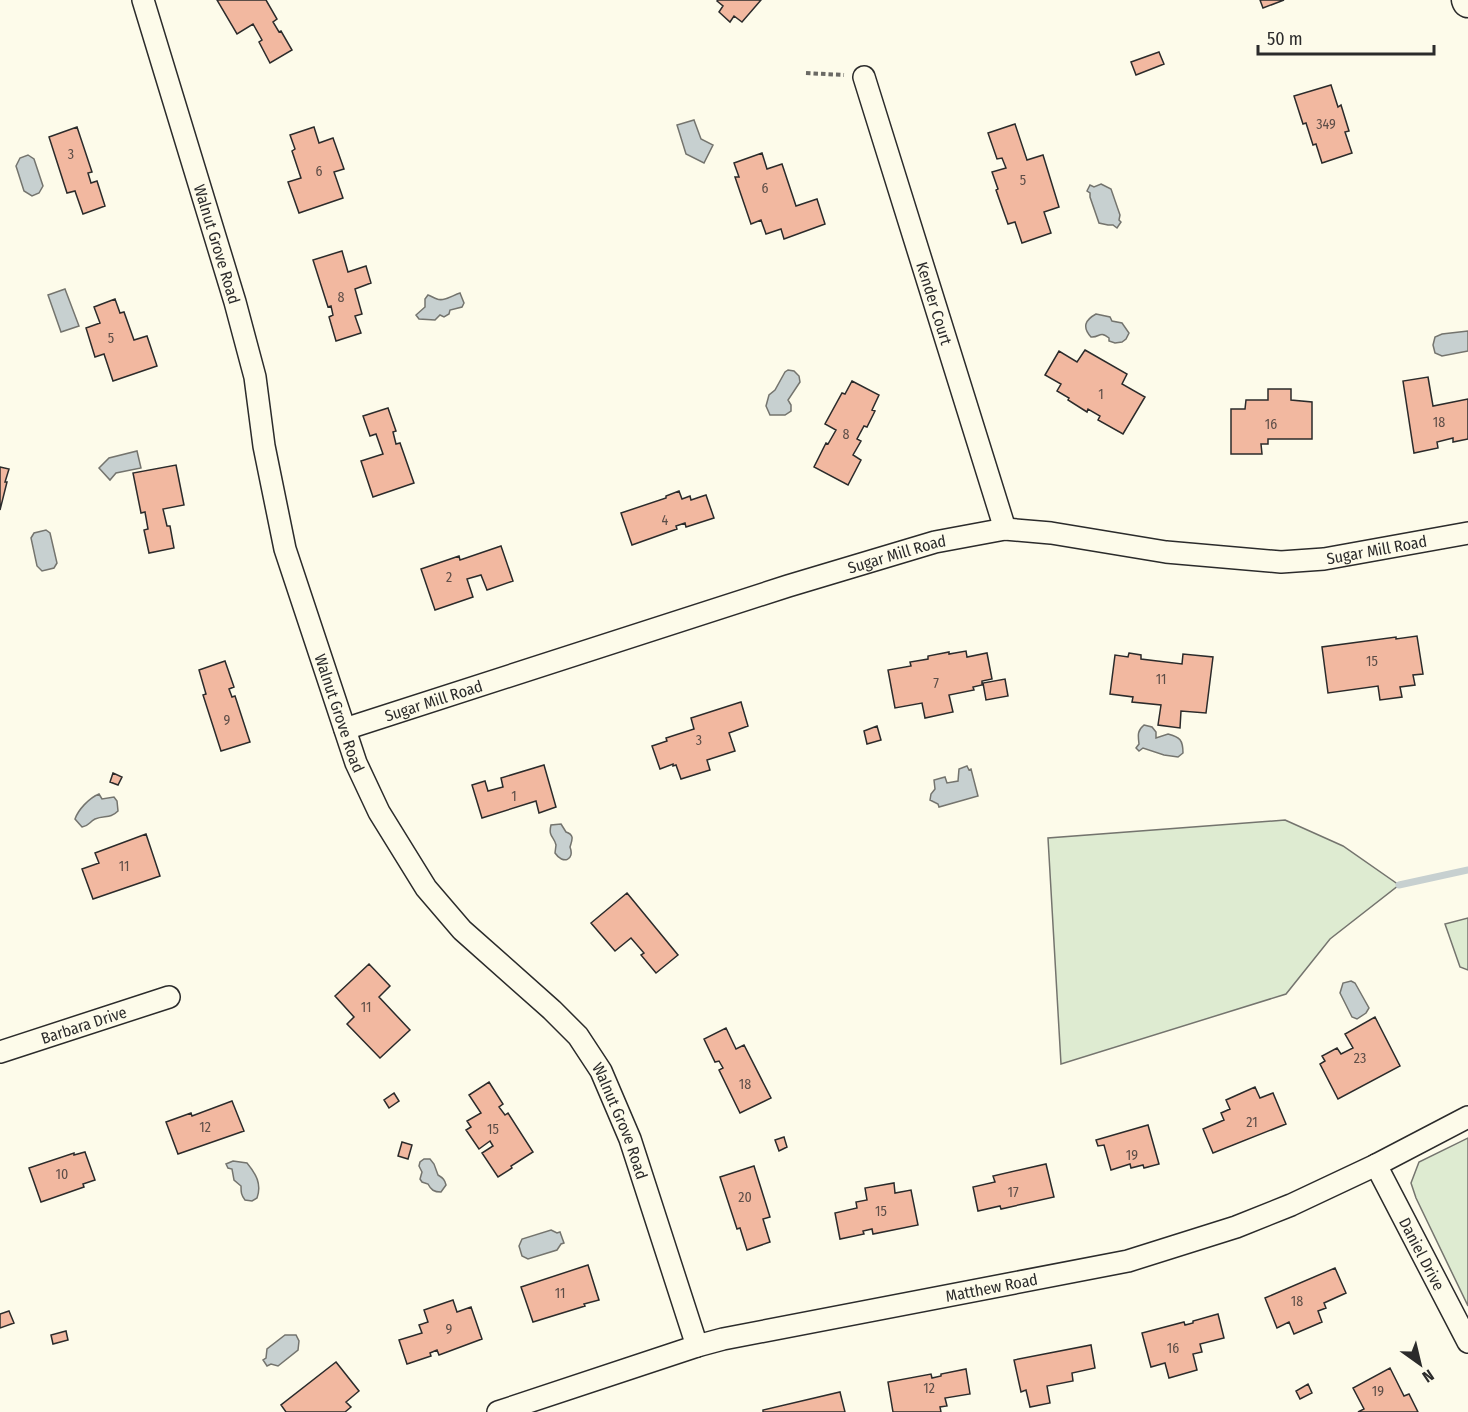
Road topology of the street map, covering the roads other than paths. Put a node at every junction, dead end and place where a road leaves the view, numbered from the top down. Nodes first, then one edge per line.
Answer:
1 (143, 0) edge
2 (864, 77) road end
3 (1005, 529) junction
4 (1468, 533) edge
5 (345, 729) junction
6 (169, 997) dead end
7 (0, 1052) edge
8 (1468, 1117) edge
9 (1376, 1165) junction
10 (1468, 1342) edge
11 (697, 1346) junction
12 (498, 1412) edge

1 - 5 street, Walnut Grove Road
2 - 3 street, Kender Court
3 - 4 street, Sugar Mill Road
3 - 5 street, Sugar Mill Road
5 - 11 street, Walnut Grove Road
6 - 7 street, Barbara Drive
8 - 9 street, Matthew Road
9 - 10 street, Daniel Drive
9 - 11 street, Matthew Road
11 - 12 street, Matthew Road

